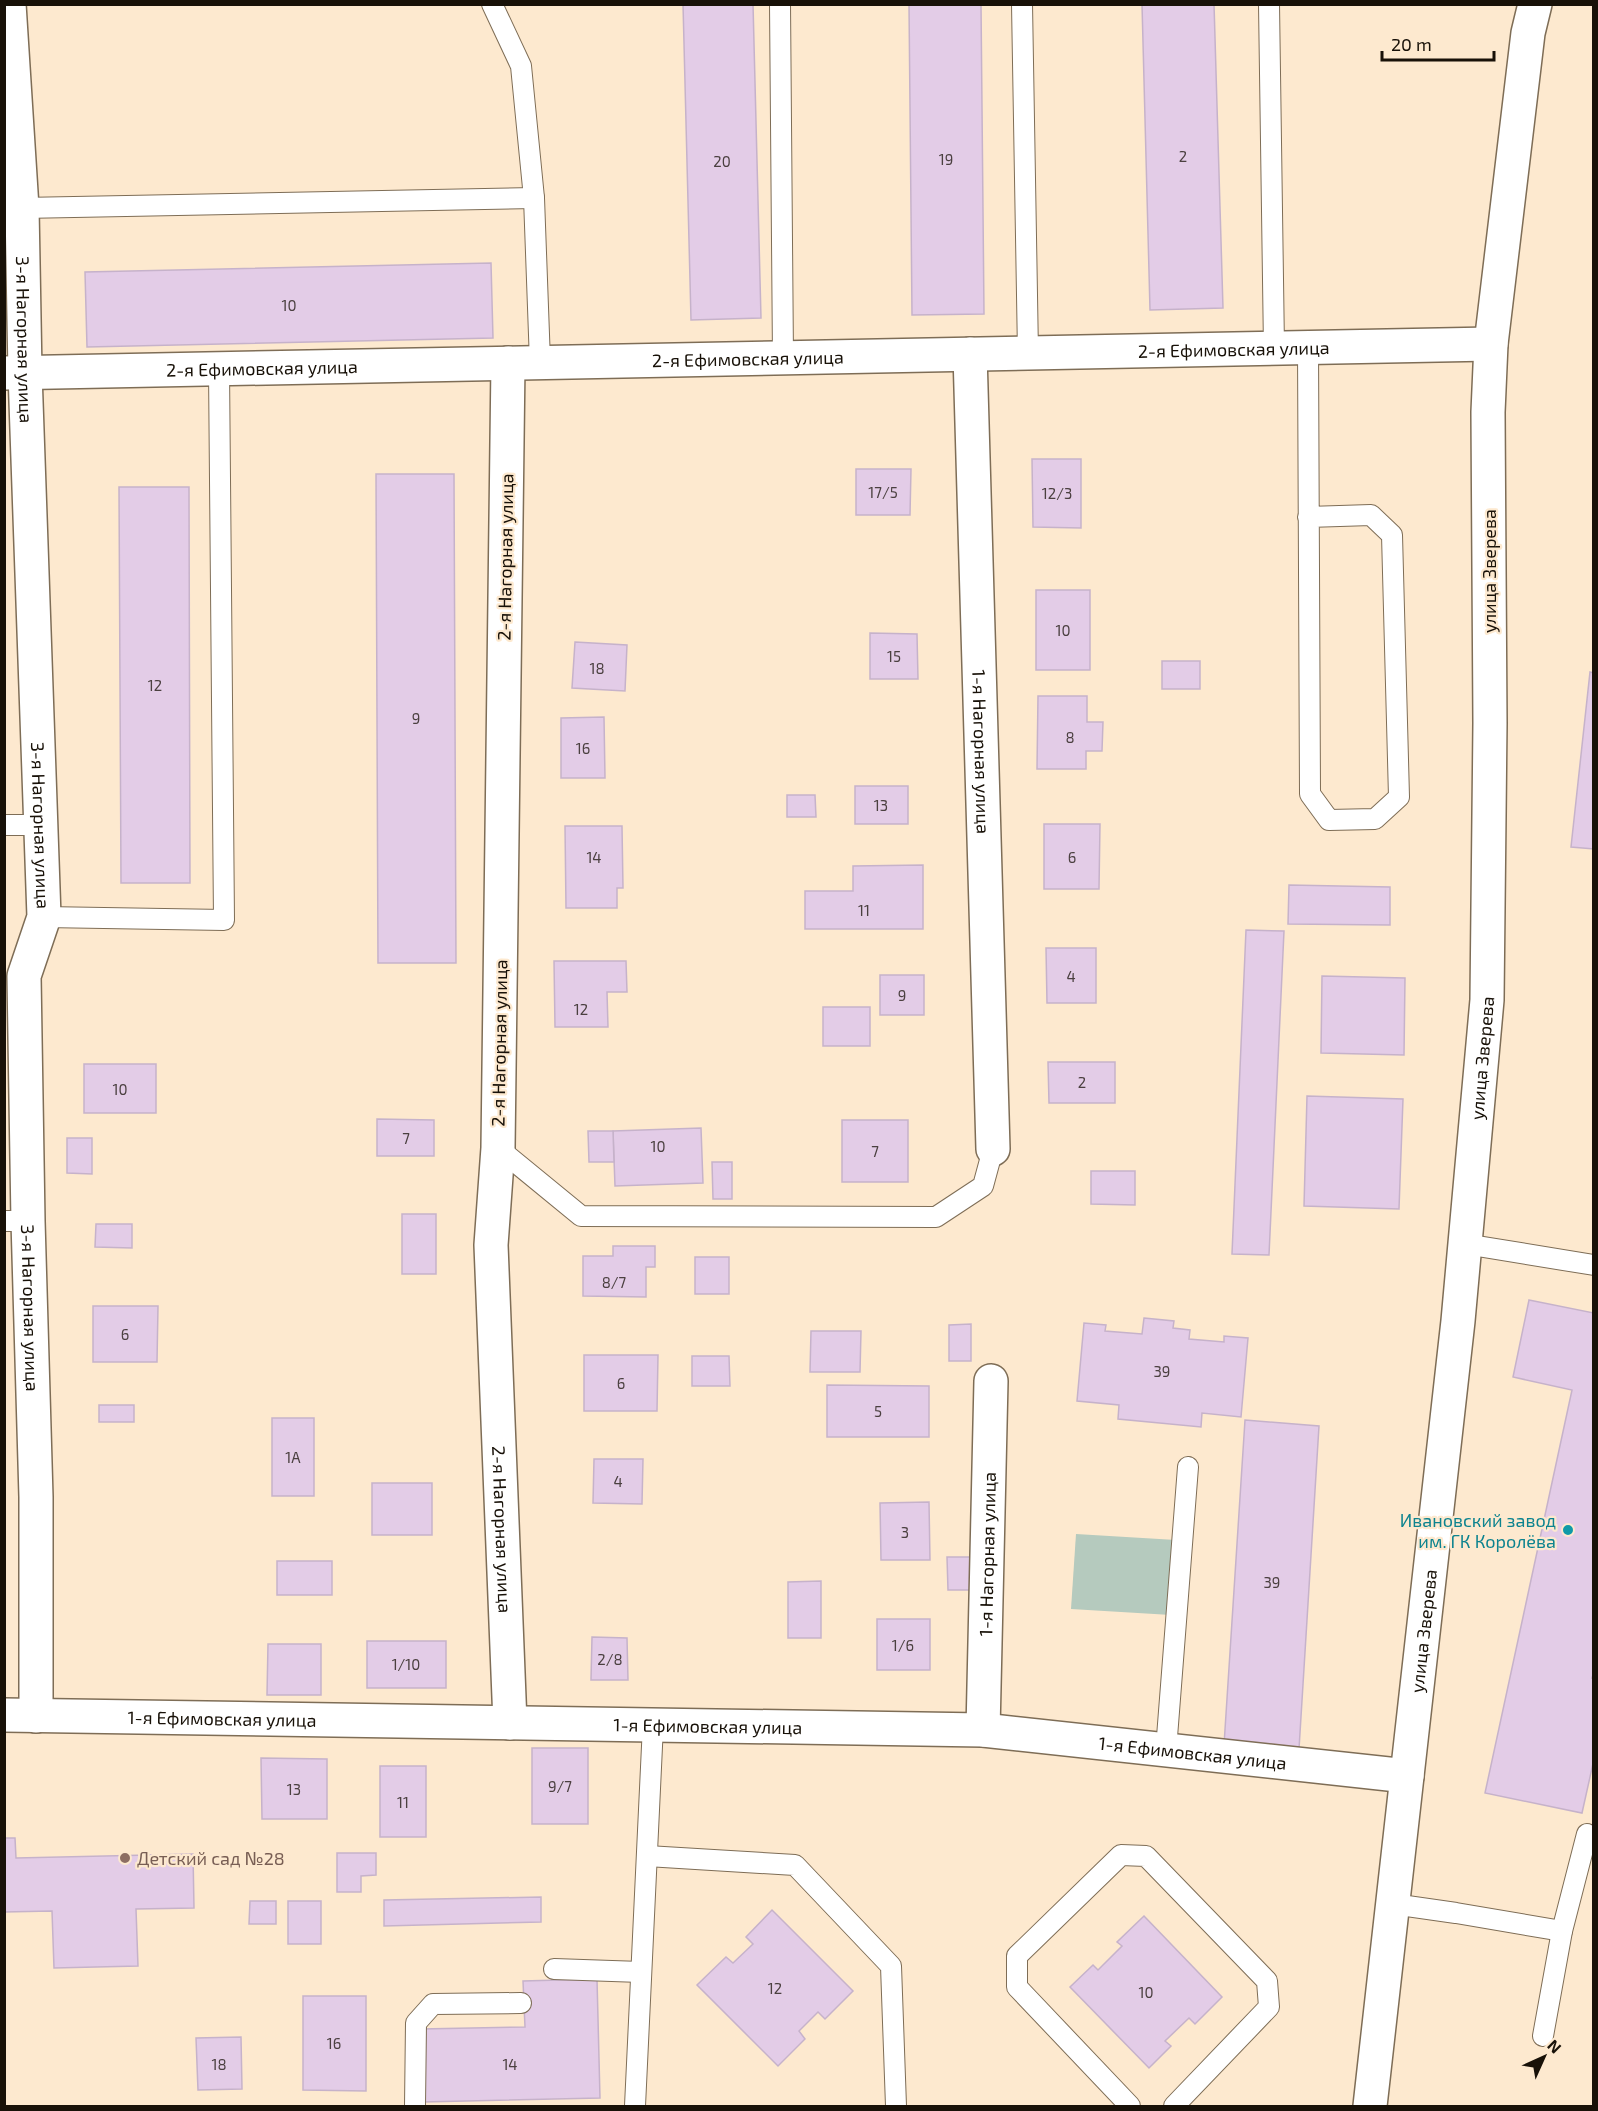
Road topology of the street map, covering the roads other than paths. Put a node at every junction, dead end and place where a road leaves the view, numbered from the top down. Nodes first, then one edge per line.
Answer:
1 (9, 4) edge
2 (492, 4) edge
3 (780, 4) edge
4 (1022, 4) edge
5 (1269, 4) edge
6 (1535, 4) edge
7 (534, 198) junction
8 (22, 208) junction
9 (1491, 344) junction
10 (1308, 347) junction
11 (1275, 348) junction
12 (1028, 353) junction
13 (970, 354) junction
14 (783, 358) junction
15 (540, 362) junction
16 (507, 363) junction
17 (219, 369) junction
18 (15, 373) edge
19 (1308, 517) junction
20 (4, 825) edge
21 (40, 825) junction
22 (44, 917) junction
23 (498, 1148) junction
24 (993, 1149) joint
25 (16, 1221) edge
26 (1465, 1244) junction
27 (1593, 1265) edge
28 (991, 1381) dead end
29 (1188, 1467) dead end
30 (20, 1716) edge
31 (510, 1723) junction
32 (653, 1725) junction
33 (983, 1730) junction
34 (1166, 1750) junction
35 (1407, 1776) junction
36 (1587, 1834) dead end
37 (646, 1856) junction
38 (1393, 1904) junction
39 (1562, 1931) junction
40 (554, 1969) dead end
41 (641, 1972) junction
42 (521, 2003) dead end
43 (1544, 2036) dead end
44 (415, 2106) edge
45 (635, 2106) edge
46 (896, 2106) edge
47 (1130, 2106) edge
48 (1174, 2106) edge
49 (1370, 2106) edge

1 - 8 street, 3-я Нагорная улица
2 - 7 lane
3 - 14 lane
4 - 12 lane
5 - 11 lane
6 - 9 street, улица Зверева
7 - 8 lane
7 - 15 lane
8 - 18 street, 3-я Нагорная улица
9 - 10 street, 2-я Ефимовская улица
9 - 26 street, улица Зверева
10 - 11 street, 2-я Ефимовская улица
10 - 19 lane
11 - 12 street, 2-я Ефимовская улица
12 - 13 street, 2-я Ефимовская улица
13 - 14 street, 2-я Ефимовская улица
13 - 24 street, 1-я Нагорная улица
14 - 15 street, 2-я Ефимовская улица
15 - 16 street, 2-я Ефимовская улица
16 - 17 street, 2-я Ефимовская улица
16 - 23 street, 2-я Нагорная улица
17 - 18 street, 2-я Ефимовская улица
17 - 22 lane
18 - 21 street, 3-я Нагорная улица
19 - 19 lane
20 - 21 lane
21 - 22 street, 3-я Нагорная улица
22 - 25 street, 3-я Нагорная улица
23 - 24 lane
23 - 31 street, 2-я Нагорная улица
25 - 30 street, 3-я Нагорная улица
26 - 27 lane
26 - 35 street, улица Зверева
28 - 33 street, 1-я Нагорная улица
29 - 34 lane
30 - 31 street, 1-я Ефимовская улица
31 - 32 street, 1-я Ефимовская улица
32 - 33 street, 1-я Ефимовская улица
32 - 37 lane
33 - 34 street, 1-я Ефимовская улица
34 - 35 street, 1-я Ефимовская улица
35 - 38 street, улица Зверева
36 - 39 lane
37 - 41 lane
37 - 46 lane
38 - 39 lane
38 - 49 street, улица Зверева
39 - 43 lane
40 - 41 lane
41 - 45 lane
42 - 44 lane
47 - 48 lane

